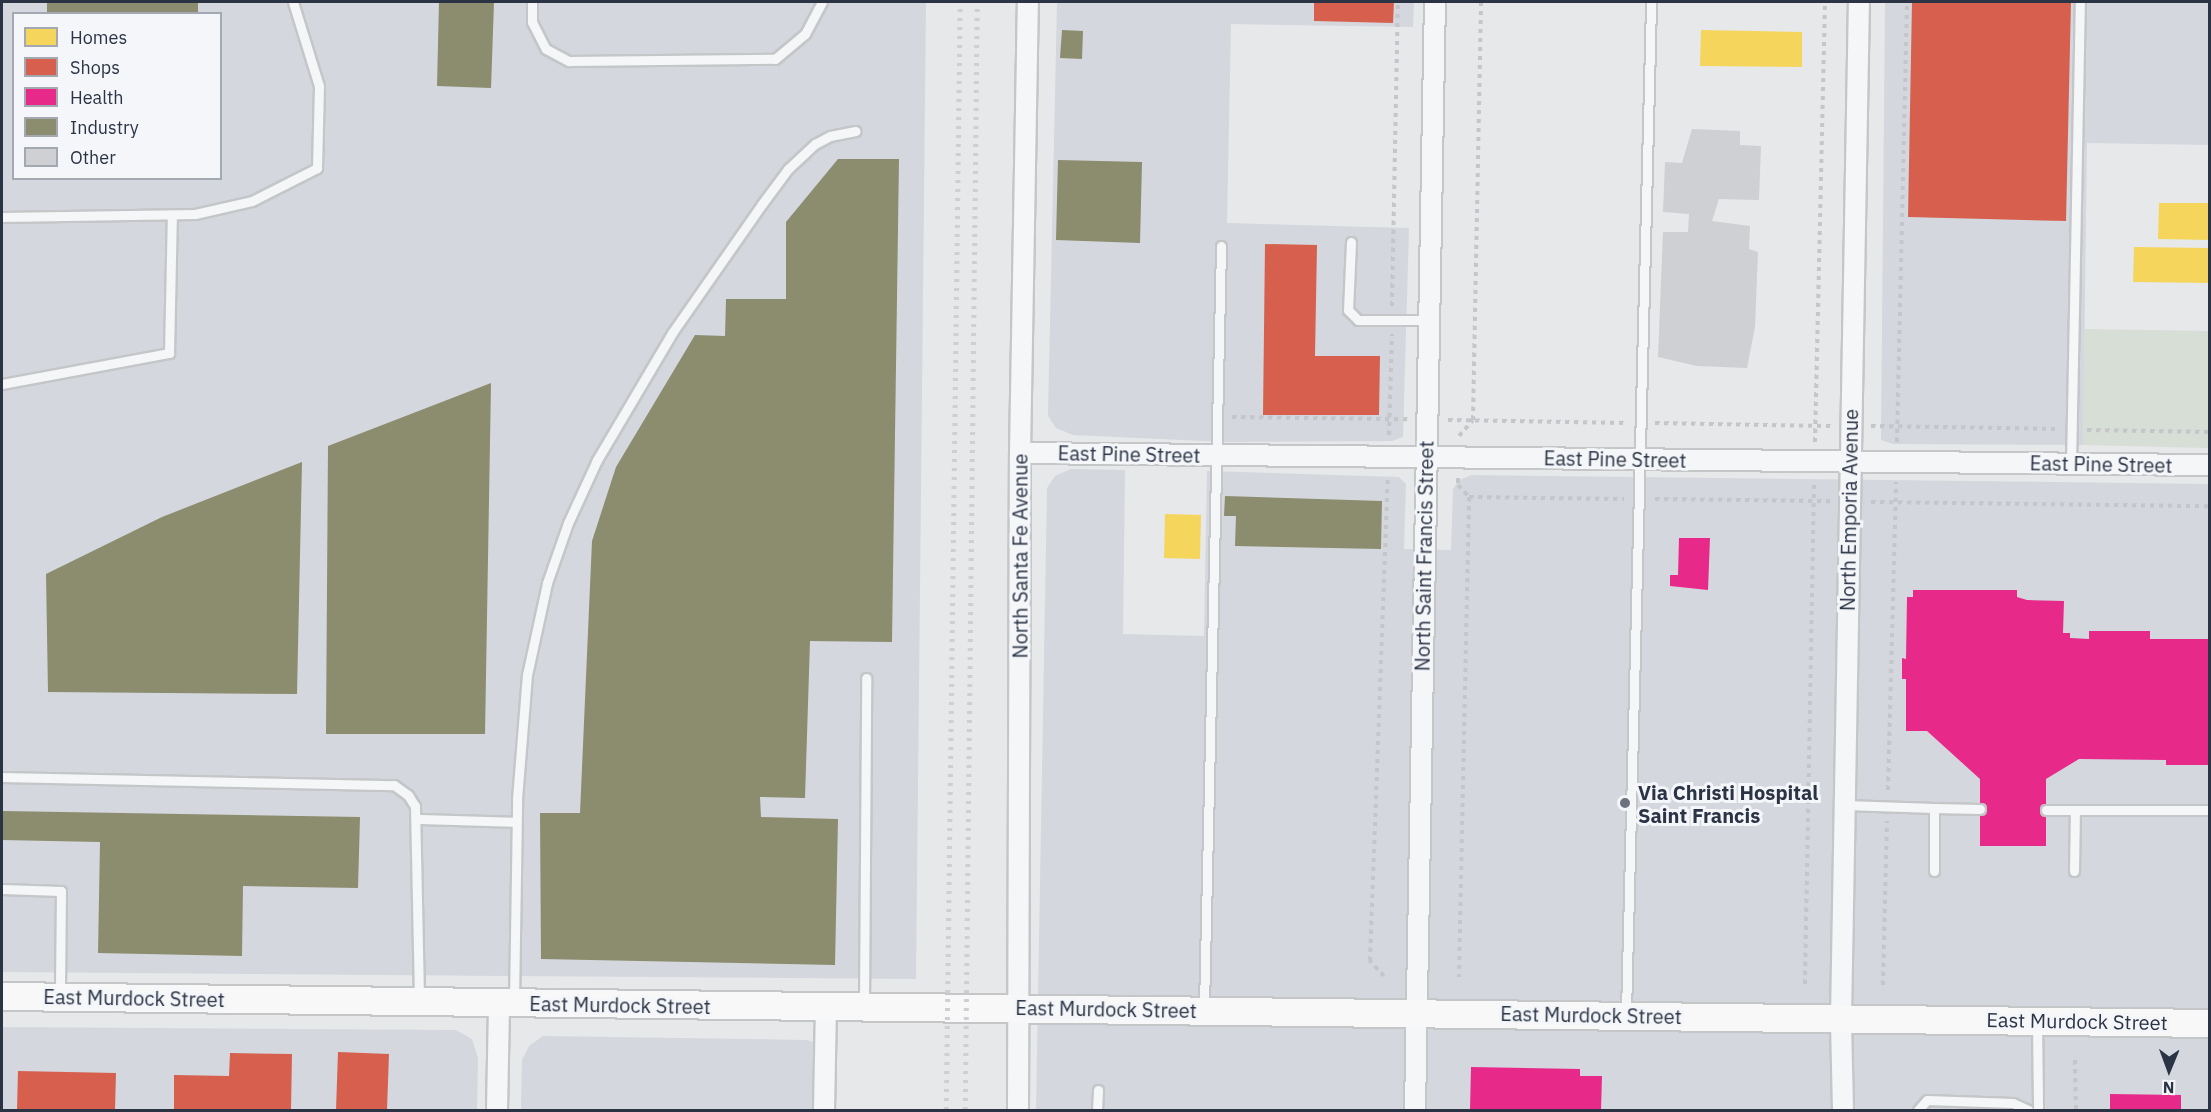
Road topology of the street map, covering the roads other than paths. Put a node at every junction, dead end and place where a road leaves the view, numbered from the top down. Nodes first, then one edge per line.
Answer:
1 (293, 2) edge
2 (532, 2) edge
3 (822, 2) edge
4 (1028, 2) edge
5 (1434, 2) edge
6 (1651, 2) edge
7 (1859, 2) edge
8 (2080, 2) edge
9 (856, 131) dead end
10 (172, 215) junction
11 (2, 217) edge
12 (1351, 242) dead end
13 (1221, 246) dead end
14 (1430, 320) junction
15 (2, 384) edge
16 (1020, 453) junction
17 (1217, 455) junction
18 (1427, 457) junction
19 (1640, 460) junction
20 (1850, 462) junction
21 (2071, 464) junction
22 (2210, 465) edge
23 (866, 678) dead end
24 (2, 777) edge
25 (1845, 805) junction
26 (1934, 808) junction
27 (1980, 809) dead end
28 (2046, 810) dead end
29 (2075, 810) junction
30 (2210, 810) edge
31 (416, 819) junction
32 (516, 822) junction
33 (1934, 871) dead end
34 (2074, 871) dead end
35 (2, 889) edge
36 (2, 996) edge
37 (60, 997) junction
38 (420, 1002) junction
39 (507, 1004) junction
40 (826, 1007) junction
41 (864, 1007) junction
42 (1020, 1008) junction
43 (1204, 1010) junction
44 (1417, 1013) junction
45 (1626, 1016) junction
46 (1841, 1019) junction
47 (2037, 1021) junction
48 (2210, 1023) edge
49 (1098, 1090) dead end
50 (497, 1110) edge
51 (824, 1110) edge
52 (1018, 1110) edge
53 (1097, 1110) edge
54 (1415, 1110) edge
55 (1843, 1110) edge
56 (1918, 1110) edge
57 (2028, 1110) edge
58 (2038, 1110) edge

1 - 10 lane
2 - 3 lane
4 - 16 street, North Santa Fe Avenue
5 - 14 street, North Saint Francis Street
6 - 19 lane
7 - 20 street, North Emporia Avenue
8 - 21 lane
9 - 32 lane
10 - 11 lane
10 - 15 lane
12 - 14 lane
13 - 17 lane
14 - 18 street, North Saint Francis Street
16 - 17 street, East Pine Street
16 - 42 street, North Santa Fe Avenue
17 - 18 street, East Pine Street
17 - 43 lane
18 - 19 street, East Pine Street
18 - 44 street, North Saint Francis Street
19 - 20 street, East Pine Street
19 - 45 lane
20 - 21 street, East Pine Street
20 - 25 street, North Emporia Avenue
21 - 22 street, East Pine Street
23 - 41 lane
24 - 31 lane
25 - 26 lane
25 - 46 street, North Emporia Avenue
26 - 27 lane
26 - 33 lane
28 - 29 lane
29 - 30 lane
29 - 34 lane
31 - 32 lane
31 - 38 lane
32 - 39 lane
35 - 37 lane
36 - 37 street, East Murdock Street
37 - 38 street, East Murdock Street
38 - 39 street, East Murdock Street
39 - 40 street, East Murdock Street
39 - 50 street
40 - 41 street, East Murdock Street
40 - 51 street
41 - 42 street, East Murdock Street
42 - 43 street, East Murdock Street
42 - 52 street, North Santa Fe Avenue
43 - 44 street, East Murdock Street
44 - 45 street, East Murdock Street
44 - 54 street, North Saint Francis Street
45 - 46 street, East Murdock Street
46 - 47 street, East Murdock Street
46 - 55 street, North Emporia Avenue
47 - 48 street, East Murdock Street
47 - 58 lane
49 - 53 lane
56 - 57 lane

